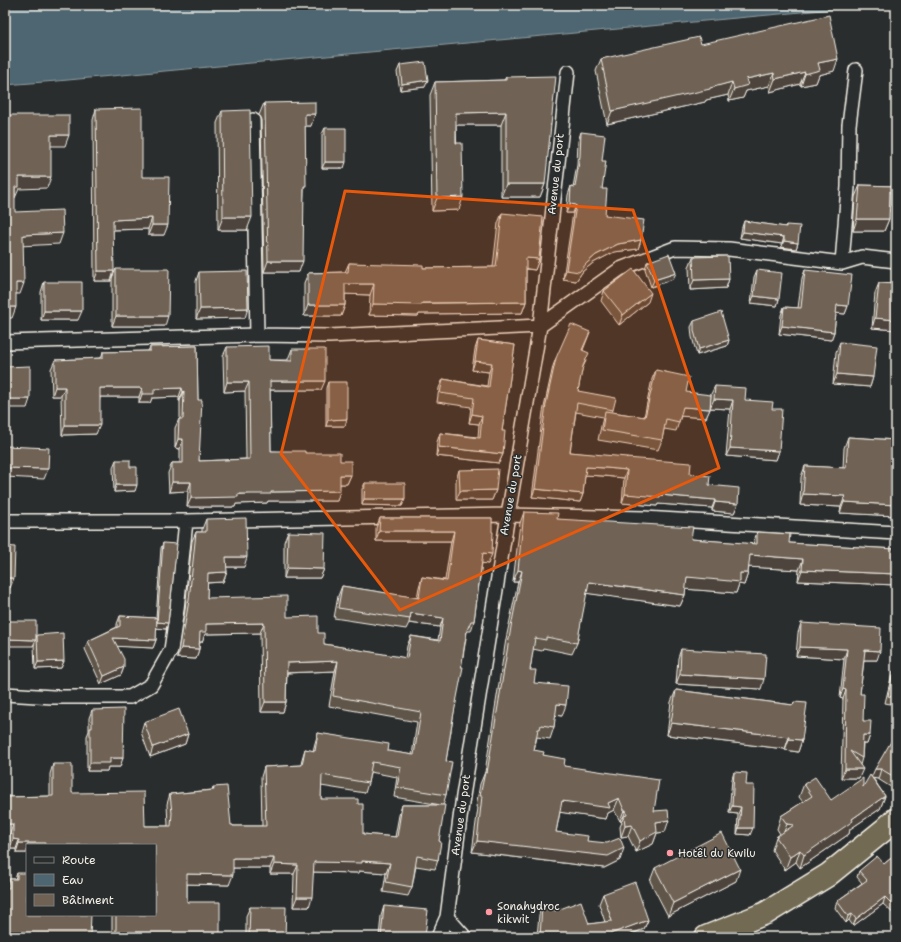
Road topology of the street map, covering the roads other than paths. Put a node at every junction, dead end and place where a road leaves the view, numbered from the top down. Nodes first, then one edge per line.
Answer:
1 (856, 70) dead end
2 (568, 72) dead end
3 (253, 120) dead end
4 (896, 261) edge
5 (842, 263) junction
6 (540, 326) junction
7 (257, 335) junction
8 (5, 342) edge
9 (508, 515) junction
10 (5, 521) edge
11 (186, 521) junction
12 (896, 533) edge
13 (5, 694) edge
14 (896, 819) edge
15 (447, 917) junction
16 (438, 937) edge
17 (465, 937) edge
18 (706, 937) edge

1 - 5 street
2 - 6 street, Avenue du port
3 - 7 street
4 - 5 street
5 - 6 street
6 - 7 street
6 - 9 street, Avenue du port
7 - 8 street
9 - 11 street
9 - 12 street
9 - 15 street, Avenue du port
10 - 11 street
11 - 13 street
14 - 18 highway
15 - 16 street, Avenue du port
15 - 17 street

